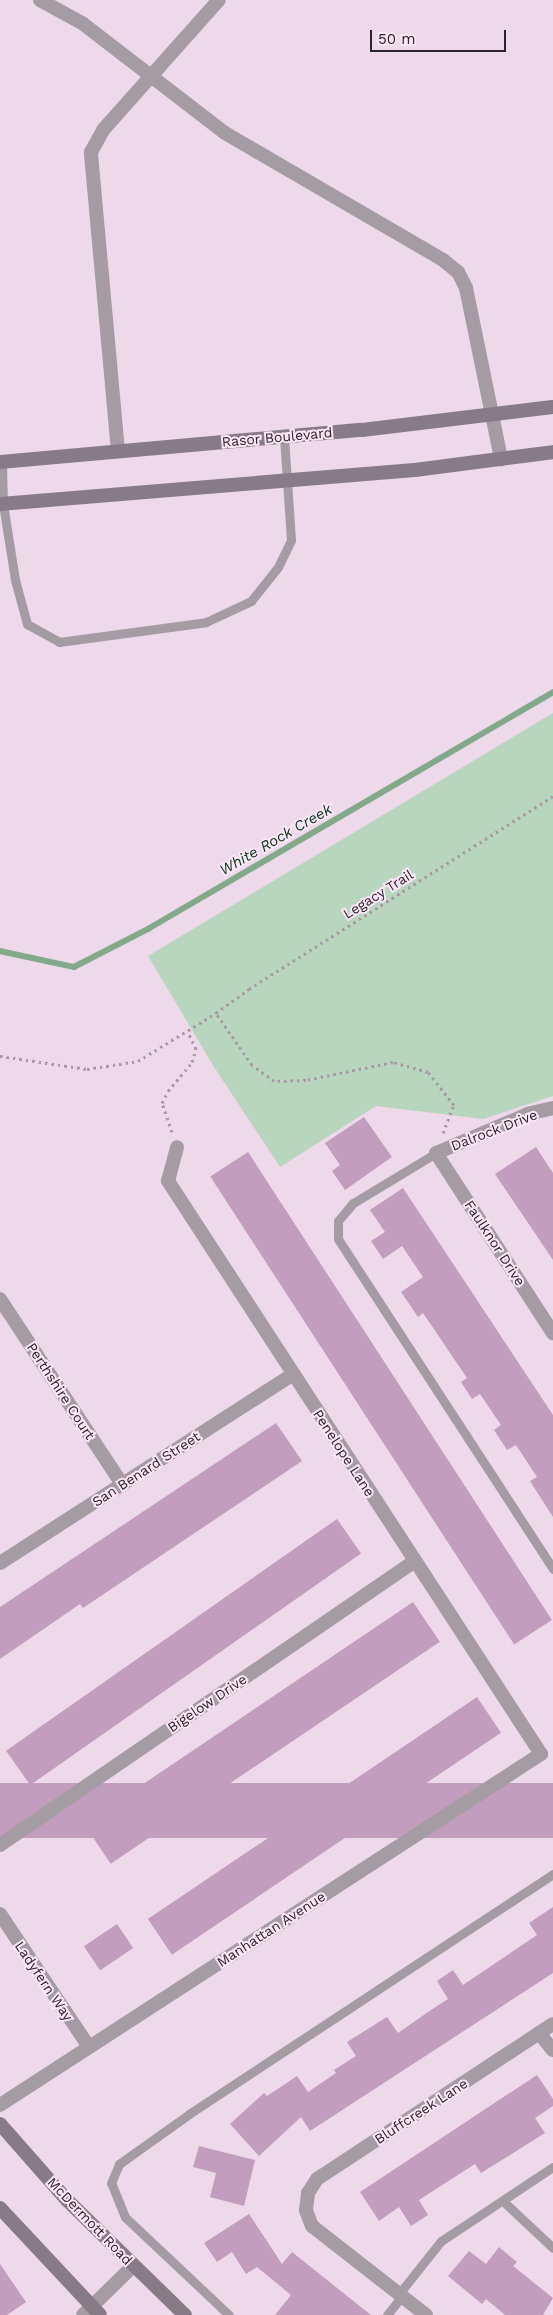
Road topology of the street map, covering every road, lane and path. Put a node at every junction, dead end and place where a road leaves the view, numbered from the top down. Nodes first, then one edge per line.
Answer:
1 (40, 0) edge
2 (219, 0) edge
3 (151, 76) junction
4 (553, 407) edge
5 (493, 414) junction
6 (284, 436) junction
7 (118, 451) junction
8 (553, 452) edge
9 (501, 458) junction
10 (1, 462) edge
11 (289, 480) junction
12 (2, 504) edge
13 (553, 796) edge
14 (216, 1013) junction
15 (188, 1032) junction
16 (0, 1056) edge
17 (553, 1108) edge
18 (178, 1148) joint
19 (436, 1153) junction
20 (0, 1299) edge
21 (553, 1333) edge
22 (292, 1374) junction
23 (122, 1484) junction
24 (415, 1561) junction
25 (0, 1563) edge
26 (553, 1569) edge
27 (541, 1754) joint
28 (0, 1845) edge
29 (553, 1874) edge
30 (0, 1914) edge
31 (553, 2024) edge
32 (539, 2033) junction
33 (89, 2047) junction
34 (553, 2050) edge
35 (0, 2105) edge
36 (0, 2124) edge
37 (553, 2167) edge
38 (504, 2202) junction
39 (0, 2208) edge
40 (553, 2248) edge
41 (133, 2266) junction
42 (399, 2296) junction
43 (92, 2313) edge
44 (184, 2315) edge
45 (229, 2315) edge
46 (387, 2315) edge
47 (426, 2315) edge

1 - 3 street
2 - 3 street
3 - 5 street
3 - 7 street
4 - 5 main road, Rasor Boulevard
5 - 6 main road, Rasor Boulevard
5 - 9 street
6 - 7 main road, Rasor Boulevard
6 - 11 lane
7 - 10 main road, Rasor Boulevard
8 - 9 main road
9 - 11 main road
10 - 12 lane
11 - 12 main road
11 - 12 lane
13 - 14 path, Legacy Trail
14 - 15 path, Legacy Trail
14 - 19 path
15 - 16 path, Legacy Trail
15 - 18 path
17 - 19 street, Dalrock Drive
18 - 22 street, Penelope Lane
19 - 21 street, Faulknor Drive
19 - 26 lane
20 - 23 street, Perthshire Court
22 - 23 street, San Benard Street
22 - 24 street, Penelope Lane
23 - 25 street, San Benard Street
24 - 27 street, Penelope Lane
24 - 28 street, Bigelow Drive
27 - 33 street, Manhattan Avenue
29 - 45 lane
30 - 33 street, Ladyfern Way
31 - 32 street, Bluffcreek Lane
32 - 34 street
32 - 42 street, Bluffcreek Lane
33 - 35 street, Manhattan Avenue
36 - 41 main road, McDermott Road
37 - 38 lane
38 - 40 lane
38 - 42 lane
39 - 43 main road
41 - 43 street
41 - 44 main road, McDermott Road
42 - 46 lane
42 - 47 street

